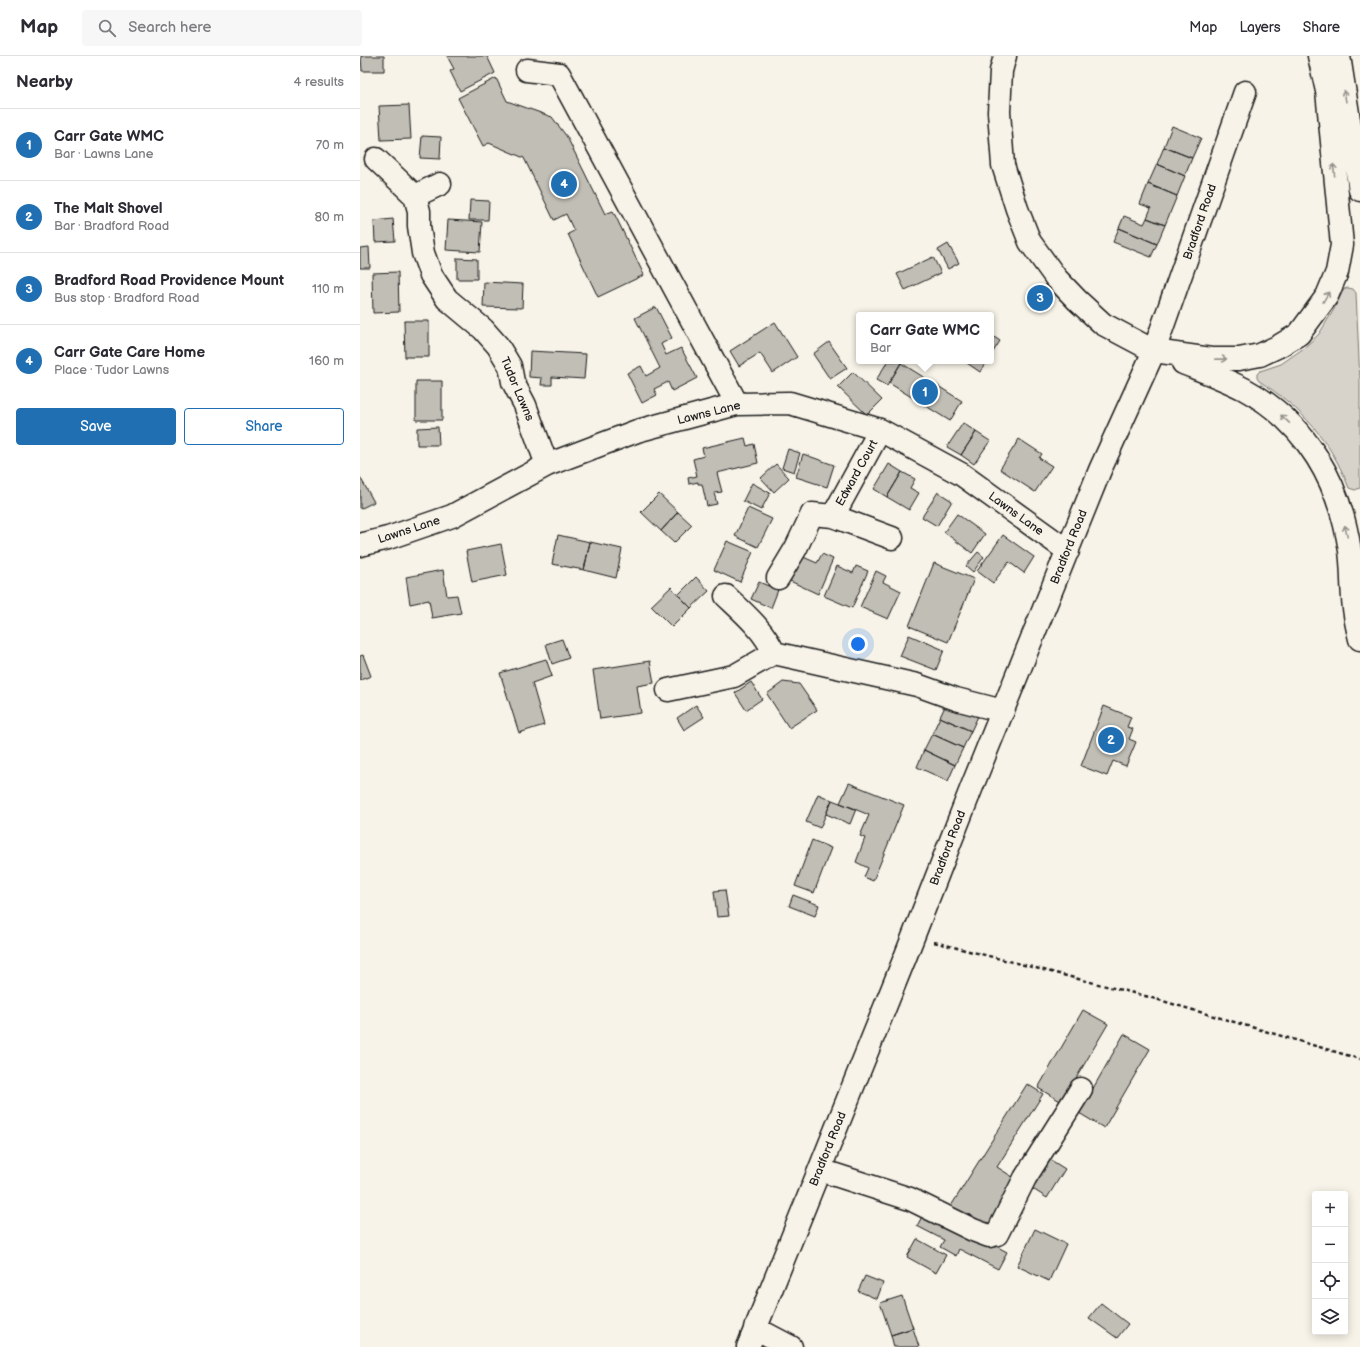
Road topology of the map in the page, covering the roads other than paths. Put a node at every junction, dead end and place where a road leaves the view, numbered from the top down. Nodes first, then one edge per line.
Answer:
1 (1005, 56) edge
2 (1319, 56) edge
3 (1339, 56) edge
4 (527, 70) dead end
5 (1245, 92) dead end
6 (376, 159) dead end
7 (440, 184) dead end
8 (1360, 190) edge
9 (415, 196) junction
10 (1154, 351) junction
11 (737, 404) junction
12 (880, 430) junction
13 (547, 465) junction
14 (833, 516) junction
15 (892, 538) dead end
16 (360, 545) edge
17 (1068, 551) junction
18 (778, 578) dead end
19 (726, 596) dead end
20 (1360, 639) edge
21 (774, 653) junction
22 (668, 690) dead end
23 (1003, 711) junction
24 (1081, 1089) dead end
25 (820, 1170) junction
26 (752, 1338) edge
27 (791, 1347) edge

1 - 10 main road
10 -> 2 main road
8 -> 3 main road
4 - 11 main road
5 - 10 main road, Bradford Road
6 - 9 main road
7 - 9 main road
9 - 13 main road, Tudor Lawns
10 - 17 main road, Bradford Road
20 -> 10 main road
11 - 12 main road, Lawns Lane
11 - 13 main road, Lawns Lane
12 - 14 main road, Edward Court
12 - 17 main road, Lawns Lane
13 - 16 main road, Lawns Lane
14 - 15 main road, Edward Court
14 - 18 main road, Edward Court
17 - 23 main road, Bradford Road
19 - 21 main road
21 - 22 main road
21 - 23 main road
23 - 25 main road, Bradford Road
24 - 25 main road
25 - 26 main road, Bradford Road
26 - 27 main road

